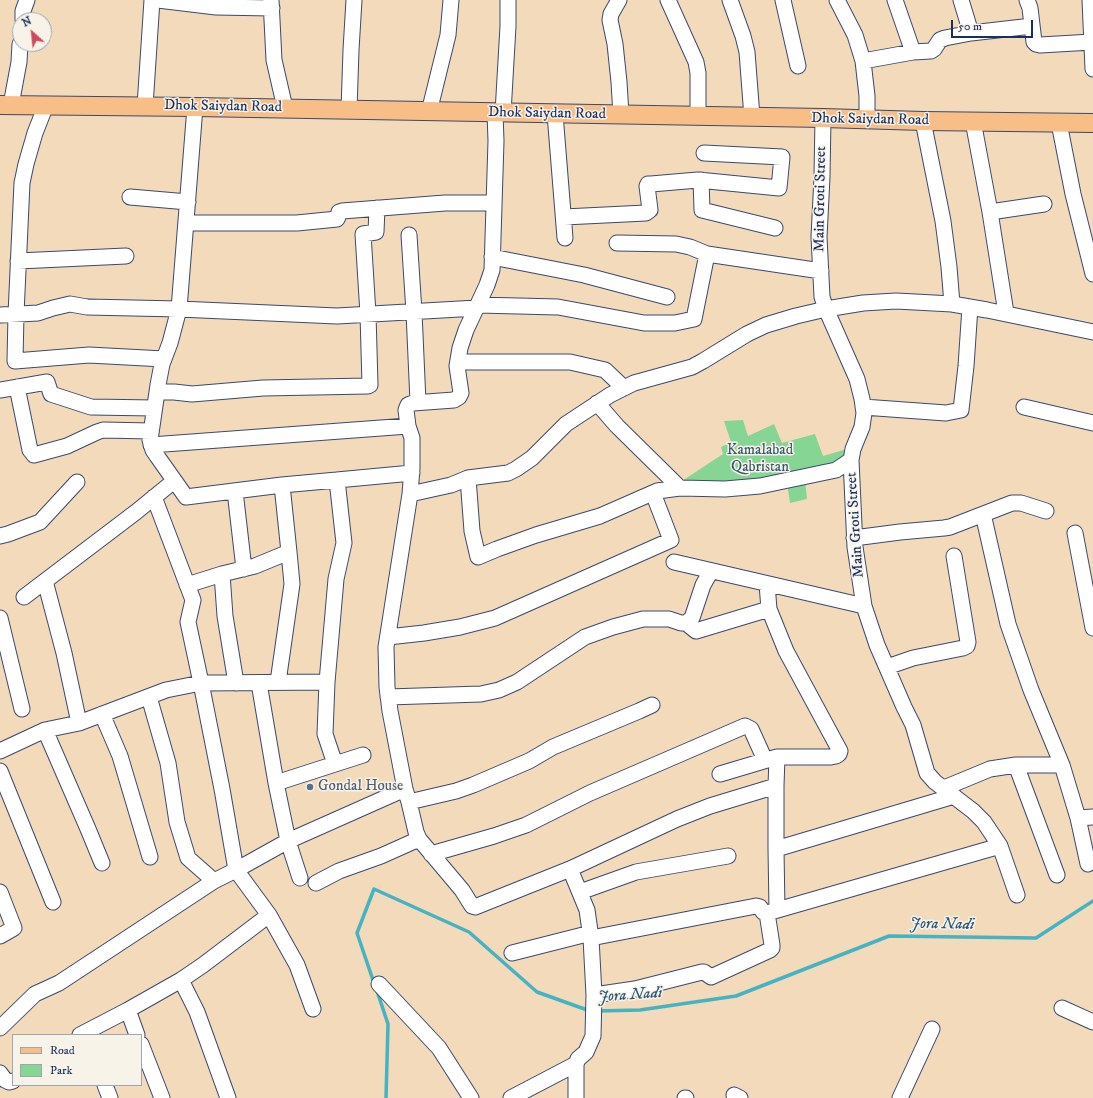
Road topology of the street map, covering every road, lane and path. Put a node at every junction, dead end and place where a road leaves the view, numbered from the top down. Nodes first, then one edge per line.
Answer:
1 (27, 0) edge
2 (152, 0) edge
3 (158, 0) edge
4 (354, 0) edge
5 (450, 0) edge
6 (508, 0) edge
7 (619, 0) edge
8 (668, 0) edge
9 (730, 0) edge
10 (783, 0) edge
11 (837, 0) edge
12 (895, 0) edge
13 (961, 0) edge
14 (1027, 0) edge
15 (1090, 0) edge
16 (271, 4) edge
17 (23, 12) edge
18 (1032, 26) junction
19 (971, 33) junction
20 (1092, 41) edge
21 (20, 52) edge
22 (913, 52) junction
23 (863, 61) junction
24 (798, 66) dead end
25 (1093, 70) edge
26 (6, 105) edge
27 (46, 105) junction
28 (145, 106) junction
29 (195, 107) junction
30 (285, 108) junction
31 (349, 110) junction
32 (429, 112) junction
33 (499, 113) junction
34 (555, 114) junction
35 (621, 115) junction
36 (698, 116) junction
37 (752, 117) junction
38 (823, 118) junction
39 (867, 119) junction
40 (923, 121) junction
41 (973, 121) junction
42 (1059, 122) junction
43 (1093, 123) edge
44 (704, 153) dead end
45 (701, 180) junction
46 (130, 198) dead end
47 (188, 202) junction
48 (494, 203) junction
49 (1044, 204) dead end
50 (377, 208) junction
51 (990, 212) junction
52 (564, 217) junction
53 (186, 223) junction
54 (775, 228) dead end
55 (409, 235) dead end
56 (565, 238) dead end
57 (617, 243) dead end
58 (707, 254) junction
59 (126, 256) dead end
60 (492, 258) junction
61 (18, 261) junction
62 (821, 272) junction
63 (1093, 274) edge
64 (668, 297) dead end
65 (952, 304) junction
66 (478, 306) junction
67 (970, 307) junction
68 (179, 309) junction
69 (826, 309) junction
70 (414, 312) junction
71 (16, 314) junction
72 (368, 314) junction
73 (1006, 314) junction
74 (0, 315) edge
75 (1093, 332) edge
76 (164, 359) junction
77 (458, 362) junction
78 (17, 387) junction
79 (624, 388) junction
80 (0, 390) edge
81 (157, 392) junction
82 (418, 402) junction
83 (598, 403) junction
84 (864, 407) junction
85 (1024, 407) dead end
86 (154, 408) junction
87 (1093, 423) edge
88 (408, 426) junction
89 (151, 438) junction
90 (851, 460) junction
91 (412, 473) junction
92 (468, 478) junction
93 (337, 480) junction
94 (174, 481) junction
95 (77, 482) dead end
96 (282, 485) junction
97 (680, 488) junction
98 (235, 491) junction
99 (653, 493) junction
100 (410, 494) junction
101 (154, 497) junction
102 (1046, 511) dead end
103 (983, 514) junction
104 (1075, 533) dead end
105 (0, 536) edge
106 (854, 538) junction
107 (289, 552) junction
108 (954, 556) dead end
109 (674, 562) dead end
110 (244, 568) junction
111 (712, 571) junction
112 (222, 574) junction
113 (45, 581) junction
114 (767, 584) junction
115 (187, 585) junction
116 (24, 597) dead end
117 (864, 606) junction
118 (769, 610) junction
119 (0, 618) edge
120 (686, 623) junction
121 (1093, 628) edge
122 (388, 637) junction
123 (887, 667) junction
124 (278, 682) junction
125 (326, 682) junction
126 (236, 683) junction
127 (259, 683) junction
128 (201, 684) junction
129 (388, 696) junction
130 (149, 697) junction
131 (652, 705) dead end
132 (22, 709) dead end
133 (102, 714) junction
134 (79, 723) junction
135 (45, 730) junction
136 (0, 751) edge
137 (363, 755) dead end
138 (771, 759) junction
139 (334, 764) junction
140 (1016, 765) junction
141 (1062, 765) junction
142 (0, 771) edge
143 (720, 774) dead end
144 (276, 783) junction
145 (776, 786) junction
146 (949, 792) junction
147 (407, 795) junction
148 (1086, 818) edge
149 (419, 839) junction
150 (288, 841) junction
151 (1000, 846) junction
152 (776, 849) junction
153 (431, 854) junction
154 (728, 856) dead end
155 (150, 857) dead end
156 (102, 863) dead end
157 (1088, 864) dead end
158 (570, 869) junction
159 (236, 870) junction
160 (1057, 875) dead end
161 (300, 878) dead end
162 (214, 881) junction
163 (316, 883) dead end
164 (0, 892) edge
165 (580, 892) junction
166 (1017, 895) dead end
167 (53, 902) dead end
168 (772, 911) junction
169 (268, 915) junction
170 (0, 936) edge
171 (591, 936) junction
172 (512, 953) dead end
173 (181, 980) junction
174 (379, 984) dead end
175 (594, 995) junction
176 (1062, 1008) dead end
177 (312, 1009) dead end
178 (128, 1010) junction
179 (1093, 1022) edge
180 (0, 1028) edge
181 (932, 1029) dead end
182 (82, 1034) edge
183 (137, 1034) edge
184 (142, 1047) edge
185 (576, 1064) junction
186 (0, 1073) edge
187 (12, 1080) edge
188 (105, 1086) edge
189 (110, 1098) edge
190 (162, 1098) edge
191 (228, 1098) edge
192 (471, 1098) edge
193 (511, 1098) edge
194 (576, 1098) edge
195 (900, 1098) edge

1 - 17 street
2 - 28 street
3 - 16 street
4 - 31 street
5 - 32 street
6 - 33 street
7 - 35 street
8 - 36 street
9 - 37 street
10 - 24 street
11 - 23 street
12 - 22 street
13 - 19 street
14 - 18 street
15 - 20 street
16 - 30 street
18 - 19 street
18 - 20 street
19 - 22 street
20 - 25 street
21 - 26 street
22 - 23 street
23 - 39 street
26 - 27 main road, Dhok Saiydan Road
27 - 28 main road, Dhok Saiydan Road
27 - 61 street
28 - 29 main road, Dhok Saiydan Road
29 - 30 main road, Dhok Saiydan Road
29 - 47 street
30 - 31 main road, Dhok Saiydan Road
31 - 32 main road, Dhok Saiydan Road
32 - 33 main road, Dhok Saiydan Road
33 - 34 main road, Dhok Saiydan Road
33 - 48 street
34 - 35 main road, Dhok Saiydan Road
34 - 52 street
35 - 36 main road, Dhok Saiydan Road
36 - 37 main road, Dhok Saiydan Road
37 - 38 main road, Dhok Saiydan Road
38 - 39 main road, Dhok Saiydan Road
38 - 62 street, Main Groti Street
39 - 40 main road, Dhok Saiydan Road
40 - 41 main road, Dhok Saiydan Road
40 - 65 street
41 - 42 main road, Dhok Saiydan Road
41 - 51 street
42 - 43 main road, Dhok Saiydan Road
42 - 63 street
44 - 45 street
45 - 52 street
45 - 54 street
46 - 47 street
47 - 53 street
48 - 50 street
48 - 60 street
49 - 51 street
50 - 53 street
50 - 72 street
51 - 73 street
52 - 56 street
53 - 68 street
55 - 70 street
57 - 58 street
58 - 62 street
58 - 66 street
59 - 61 street
60 - 64 street
60 - 66 street
61 - 71 street
62 - 69 street, Main Groti Street
65 - 67 street
65 - 69 street
66 - 70 street
66 - 77 street
67 - 73 street
67 - 84 street
68 - 71 street
68 - 72 street
68 - 76 street
69 - 79 street
69 - 84 street, Main Groti Street
70 - 72 street
70 - 82 street
71 - 74 street
71 - 76 street
72 - 81 street
73 - 75 street
76 - 81 street
77 - 79 street
77 - 82 street
78 - 80 street
78 - 86 street
78 - 89 street
79 - 83 street
81 - 86 street
82 - 88 street
83 - 92 street
83 - 97 street
84 - 90 street, Main Groti Street
85 - 87 street
86 - 89 street
88 - 89 street
88 - 91 street
89 - 94 street
90 - 97 street
90 - 106 street, Main Groti Street
91 - 93 street
91 - 100 street
92 - 99 street
92 - 100 street
93 - 96 street
93 - 125 street
94 - 98 street
94 - 101 street
95 - 105 street
96 - 98 street
96 - 107 street
97 - 99 street
98 - 110 street
99 - 122 street
100 - 122 street
101 - 113 street
101 - 115 street
102 - 103 street
103 - 106 street
103 - 141 street
104 - 121 street
106 - 117 street, Main Groti Street
107 - 110 street
107 - 124 street
108 - 123 street
109 - 111 street
110 - 112 street
111 - 114 street
111 - 120 street
112 - 115 street
112 - 126 street
113 - 116 street
113 - 134 street
114 - 117 street
114 - 118 street
115 - 128 street
117 - 123 street, Main Groti Street
118 - 120 street
118 - 138 street
119 - 132 street
120 - 129 street
122 - 129 street
123 - 146 street, Main Groti Street
124 - 125 street
124 - 127 street
125 - 139 street
126 - 127 street
126 - 128 street
127 - 144 street
128 - 130 street
128 - 159 street
129 - 147 street
130 - 133 street
130 - 162 street
131 - 147 street
133 - 134 street
133 - 155 street
134 - 135 street
135 - 136 street
135 - 156 street
137 - 139 street
138 - 143 street
138 - 145 street
138 - 153 street
139 - 144 street
140 - 141 street
140 - 146 street
140 - 160 street
141 - 148 street
142 - 167 street
144 - 150 street
145 - 152 street
145 - 158 street
146 - 151 street, Main Groti Street
146 - 152 street
147 - 149 street
147 - 150 street
148 - 157 street
149 - 153 street
149 - 163 street
150 - 159 street
150 - 161 street
151 - 166 street, Main Groti Street
151 - 168 street
152 - 168 street
153 - 158 street
154 - 165 street
158 - 165 street
159 - 162 street
159 - 169 street
162 - 180 street
164 - 170 street
165 - 171 street
168 - 171 street
168 - 175 street
169 - 173 street
169 - 177 street
171 - 172 street
171 - 175 street
173 - 178 street
173 - 191 street
174 - 192 street
175 - 185 street
176 - 179 street
178 - 182 street
178 - 183 street
181 - 195 street
184 - 190 street
185 - 193 street
185 - 194 street
186 - 187 street
188 - 189 street

